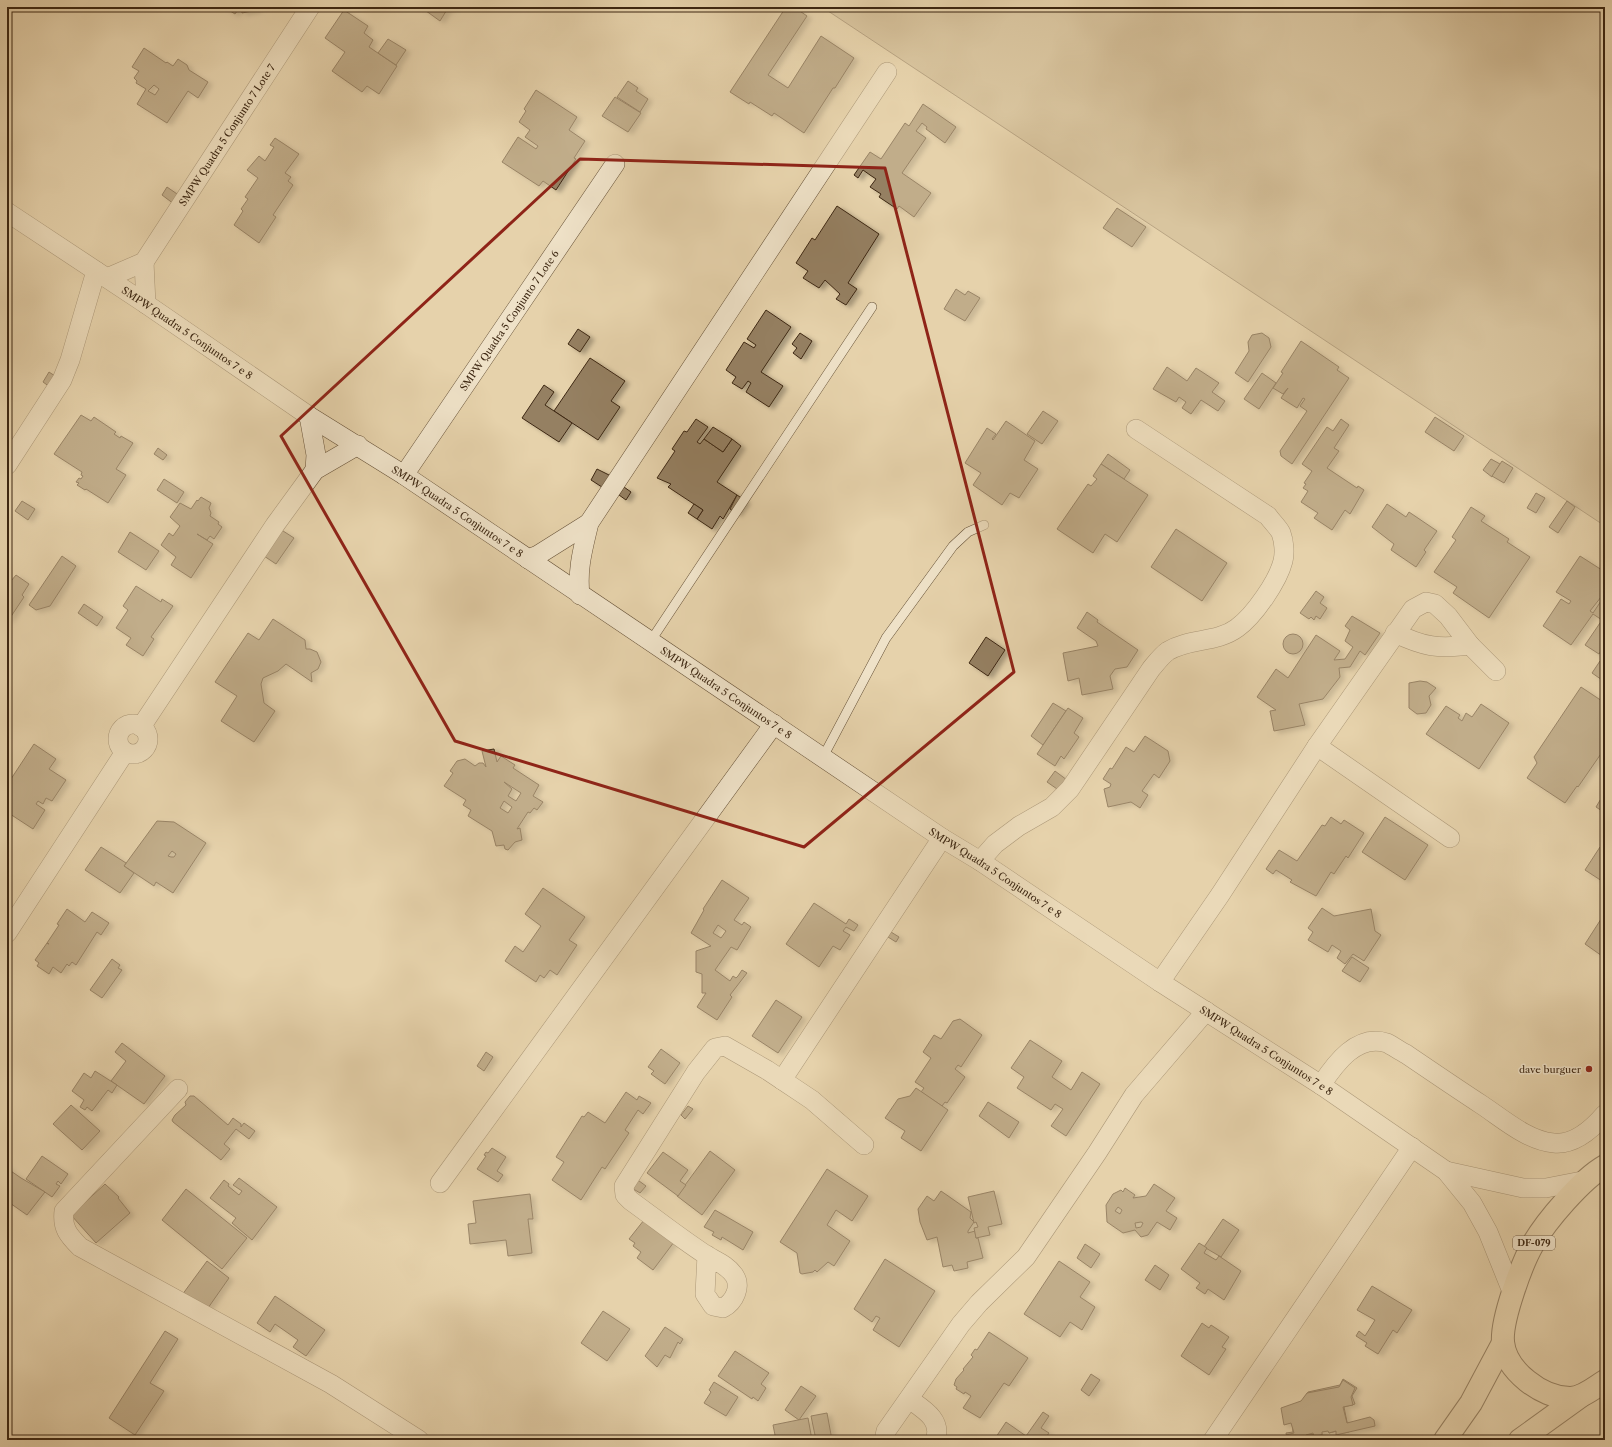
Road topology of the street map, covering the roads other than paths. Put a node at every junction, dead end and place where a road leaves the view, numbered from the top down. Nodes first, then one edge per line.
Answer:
1 (310, 7) edge
2 (886, 72) dead end
3 (615, 164) dead end
4 (7, 212) edge
5 (144, 262) junction
6 (101, 275) junction
7 (146, 304) junction
8 (872, 307) dead end
9 (309, 416) junction
10 (1136, 429) dead end
11 (358, 445) junction
12 (7, 466) edge
13 (315, 470) junction
14 (404, 476) junction
15 (589, 523) junction
16 (984, 525) dead end
17 (528, 560) junction
18 (580, 595) junction
19 (1395, 633) junction
20 (650, 642) junction
21 (1470, 645) junction
22 (1496, 672) dead end
23 (774, 724) junction
24 (1317, 746) junction
25 (823, 757) junction
26 (942, 838) junction
27 (1450, 838) dead end
28 (980, 861) junction
29 (7, 933) edge
30 (1160, 982) junction
31 (1206, 1011) junction
32 (782, 1080) junction
33 (1321, 1085) junction
34 (178, 1089) dead end
35 (1605, 1114) edge
36 (864, 1145) dead end
37 (1412, 1148) junction
38 (1605, 1166) edge
39 (1446, 1171) junction
40 (1586, 1180) junction
41 (440, 1183) dead end
42 (707, 1255) dead end
43 (1513, 1294) junction
44 (1503, 1343) junction
45 (1605, 1381) edge
46 (1581, 1396) junction
47 (910, 1398) junction
48 (419, 1440) edge
49 (884, 1440) edge
50 (935, 1440) edge
51 (1213, 1440) edge
52 (1445, 1440) edge
53 (1520, 1440) edge

1 - 5 street, SMPW Quadra 5 Conjunto 7 Lote 7
2 - 15 street
3 - 14 street, SMPW Quadra 5 Conjunto 7 Lote 6
4 - 6 street, SMPW Quadra 5 Conjuntos 7 e 8
5 - 6 street
5 - 7 street
6 - 7 street, SMPW Quadra 5 Conjuntos 7 e 8
6 - 12 street
7 - 9 street, SMPW Quadra 5 Conjuntos 7 e 8
8 - 20 lane
9 - 11 street, SMPW Quadra 5 Conjuntos 7 e 8
9 - 13 street
10 - 28 street
11 - 13 street
11 - 14 street, SMPW Quadra 5 Conjuntos 7 e 8
13 - 29 street
14 - 17 street, SMPW Quadra 5 Conjuntos 7 e 8
15 - 17 street
15 - 18 street
16 - 25 lane
17 - 18 street, SMPW Quadra 5 Conjuntos 7 e 8
18 - 20 street, SMPW Quadra 5 Conjuntos 7 e 8
19 - 21 street
19 - 21 street
19 - 24 street
20 - 23 street, SMPW Quadra 5 Conjuntos 7 e 8
21 - 22 street
23 - 25 street, SMPW Quadra 5 Conjuntos 7 e 8
23 - 41 street
24 - 27 street
24 - 30 street
25 - 26 street, SMPW Quadra 5 Conjuntos 7 e 8
26 - 28 street, SMPW Quadra 5 Conjuntos 7 e 8
26 - 32 street
28 - 30 street, SMPW Quadra 5 Conjuntos 7 e 8
30 - 31 street, SMPW Quadra 5 Conjuntos 7 e 8
31 - 33 street, SMPW Quadra 5 Conjuntos 7 e 8
31 - 47 street
32 - 36 street
32 - 42 street
33 - 35 street
33 - 37 street, SMPW Quadra 5 Conjuntos 7 e 8
34 - 48 street
37 - 39 street, SMPW Quadra 5 Conjuntos 7 e 8
37 - 51 street
38 - 40 main road, DF-079
39 - 40 street, SMPW Quadra 5 Conjuntos 7 e 8
39 - 43 street, SMPW Quadra 5 Conjuntos 7 e 8
40 - 43 main road, DF-079
43 - 44 main road, DF-079
44 - 46 main road, DF-079
44 - 52 main road, DF-079
45 - 46 main road
46 - 53 main road
47 - 49 street
47 - 50 street

